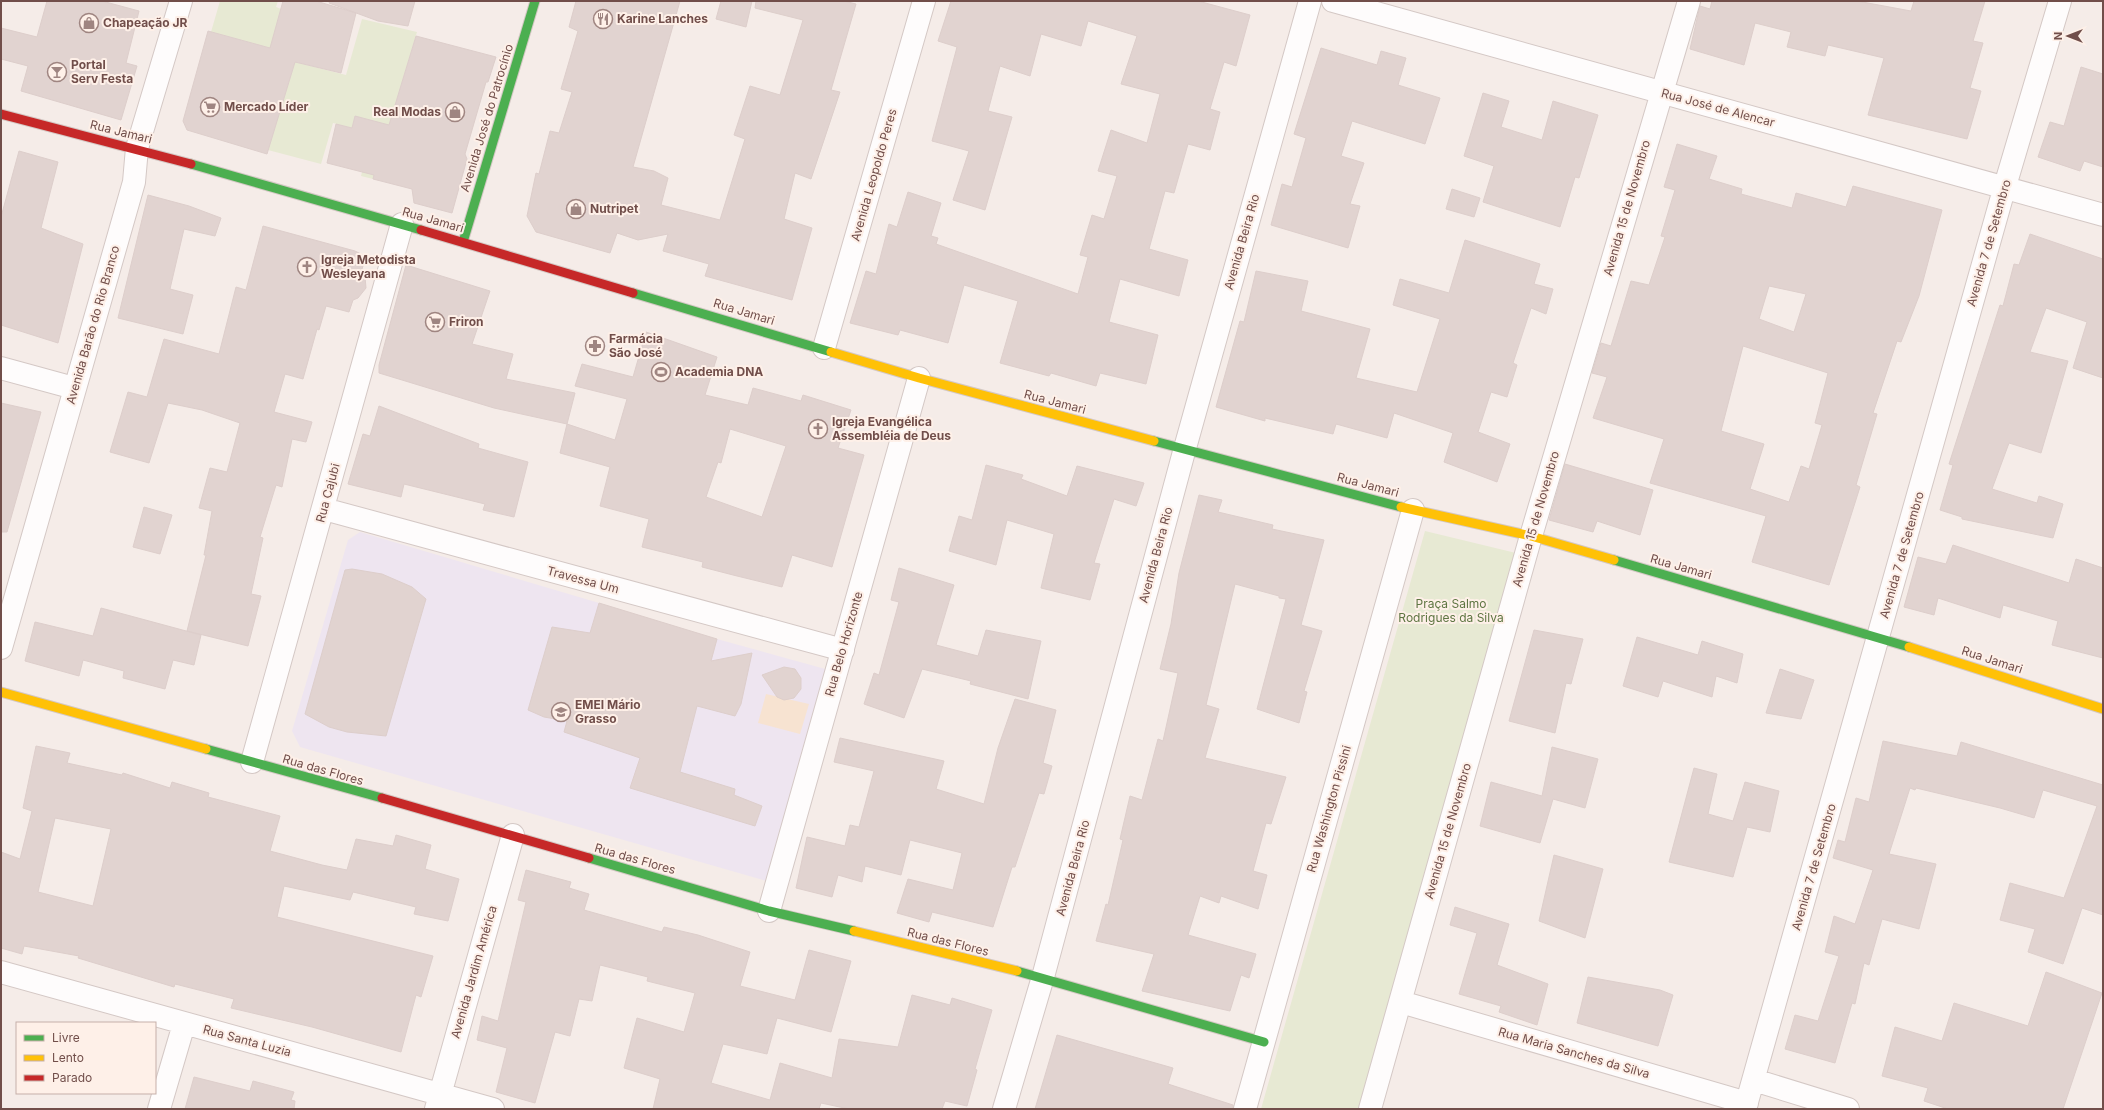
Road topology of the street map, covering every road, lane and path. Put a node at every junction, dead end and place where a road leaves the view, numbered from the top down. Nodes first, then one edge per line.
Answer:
1 (181, 1) edge
2 (535, 1) edge
3 (924, 1) edge
4 (1310, 1) edge
5 (1333, 1) edge
6 (1689, 1) edge
7 (2060, 1) edge
8 (1661, 92) junction
9 (1, 114) edge
10 (137, 148) junction
11 (2005, 186) junction
12 (2103, 214) edge
13 (402, 224) junction
14 (463, 242) junction
15 (824, 348) junction
16 (1, 368) edge
17 (919, 378) junction
18 (74, 388) junction
19 (1184, 448) junction
20 (324, 509) junction
21 (1413, 510) junction
22 (1531, 536) junction
23 (7, 608) edge
24 (1878, 637) junction
25 (1, 648) edge
26 (843, 650) junction
27 (1, 692) edge
28 (2103, 709) edge
29 (252, 762) junction
30 (513, 835) junction
31 (769, 910) junction
32 (1, 972) edge
33 (1043, 977) junction
34 (1401, 1002) junction
35 (184, 1024) junction
36 (1264, 1042) junction
37 (1754, 1080) junction
38 (438, 1102) edge
39 (1746, 1106) edge
40 (160, 1109) edge
41 (493, 1109) edge
42 (1004, 1109) edge
43 (1245, 1109) edge
44 (1370, 1109) edge
45 (1848, 1109) edge

1 - 10 street, Avenida Barão do Rio Branco
2 - 14 street, Avenida José do Patrocínio
3 - 15 street, Avenida Leopoldo Peres
4 - 19 street, Avenida Beira Rio
5 - 8 street, Rua José de Alencar
6 - 8 street, Avenida 15 de Novembro
7 - 11 street, Avenida 7 de Setembro
8 - 11 street, Rua José de Alencar
8 - 22 street, Avenida 15 de Novembro
9 - 10 street, Rua Jamari
10 - 13 street, Rua Jamari
10 - 18 street, Avenida Barão do Rio Branco
11 - 12 street, Rua José de Alencar
11 - 24 street, Avenida 7 de Setembro
13 - 14 street, Rua Jamari
13 - 20 street, Rua Cajubi
14 - 15 street, Rua Jamari
15 - 17 street, Rua Jamari
16 - 18 street
17 - 19 street, Rua Jamari
17 - 26 street, Rua Belo Horizonte
18 - 23 street, Avenida Barão do Rio Branco
19 - 21 street, Rua Jamari
19 - 33 street, Avenida Beira Rio
20 - 26 street, Travessa Um
20 - 29 street, Rua Cajubi
21 - 22 street, Rua Jamari
21 - 36 street, Rua Washington Pissini
22 - 24 street, Rua Jamari
22 - 34 street, Avenida 15 de Novembro
23 - 25 street, Avenida Barão do Rio Branco
24 - 28 street, Rua Jamari
24 - 37 street, Avenida 7 de Setembro
26 - 31 street, Rua Belo Horizonte
27 - 29 street, Rua das Flores
29 - 30 street, Rua das Flores
30 - 31 street, Rua das Flores
30 - 38 street, Avenida Jardim América
31 - 33 street, Rua das Flores
32 - 35 street, Rua Santa Luzia
33 - 36 street, Rua das Flores
33 - 42 street, Avenida Beira Rio
34 - 39 street, Rua Maria Sanches da Silva
34 - 44 street, Avenida 15 de Novembro
35 - 38 street, Rua Santa Luzia
35 - 40 street
36 - 43 street, Rua Washington Pissini
37 - 39 street, Avenida 7 de Setembro
37 - 45 street
38 - 41 street, Rua Santa Luzia

